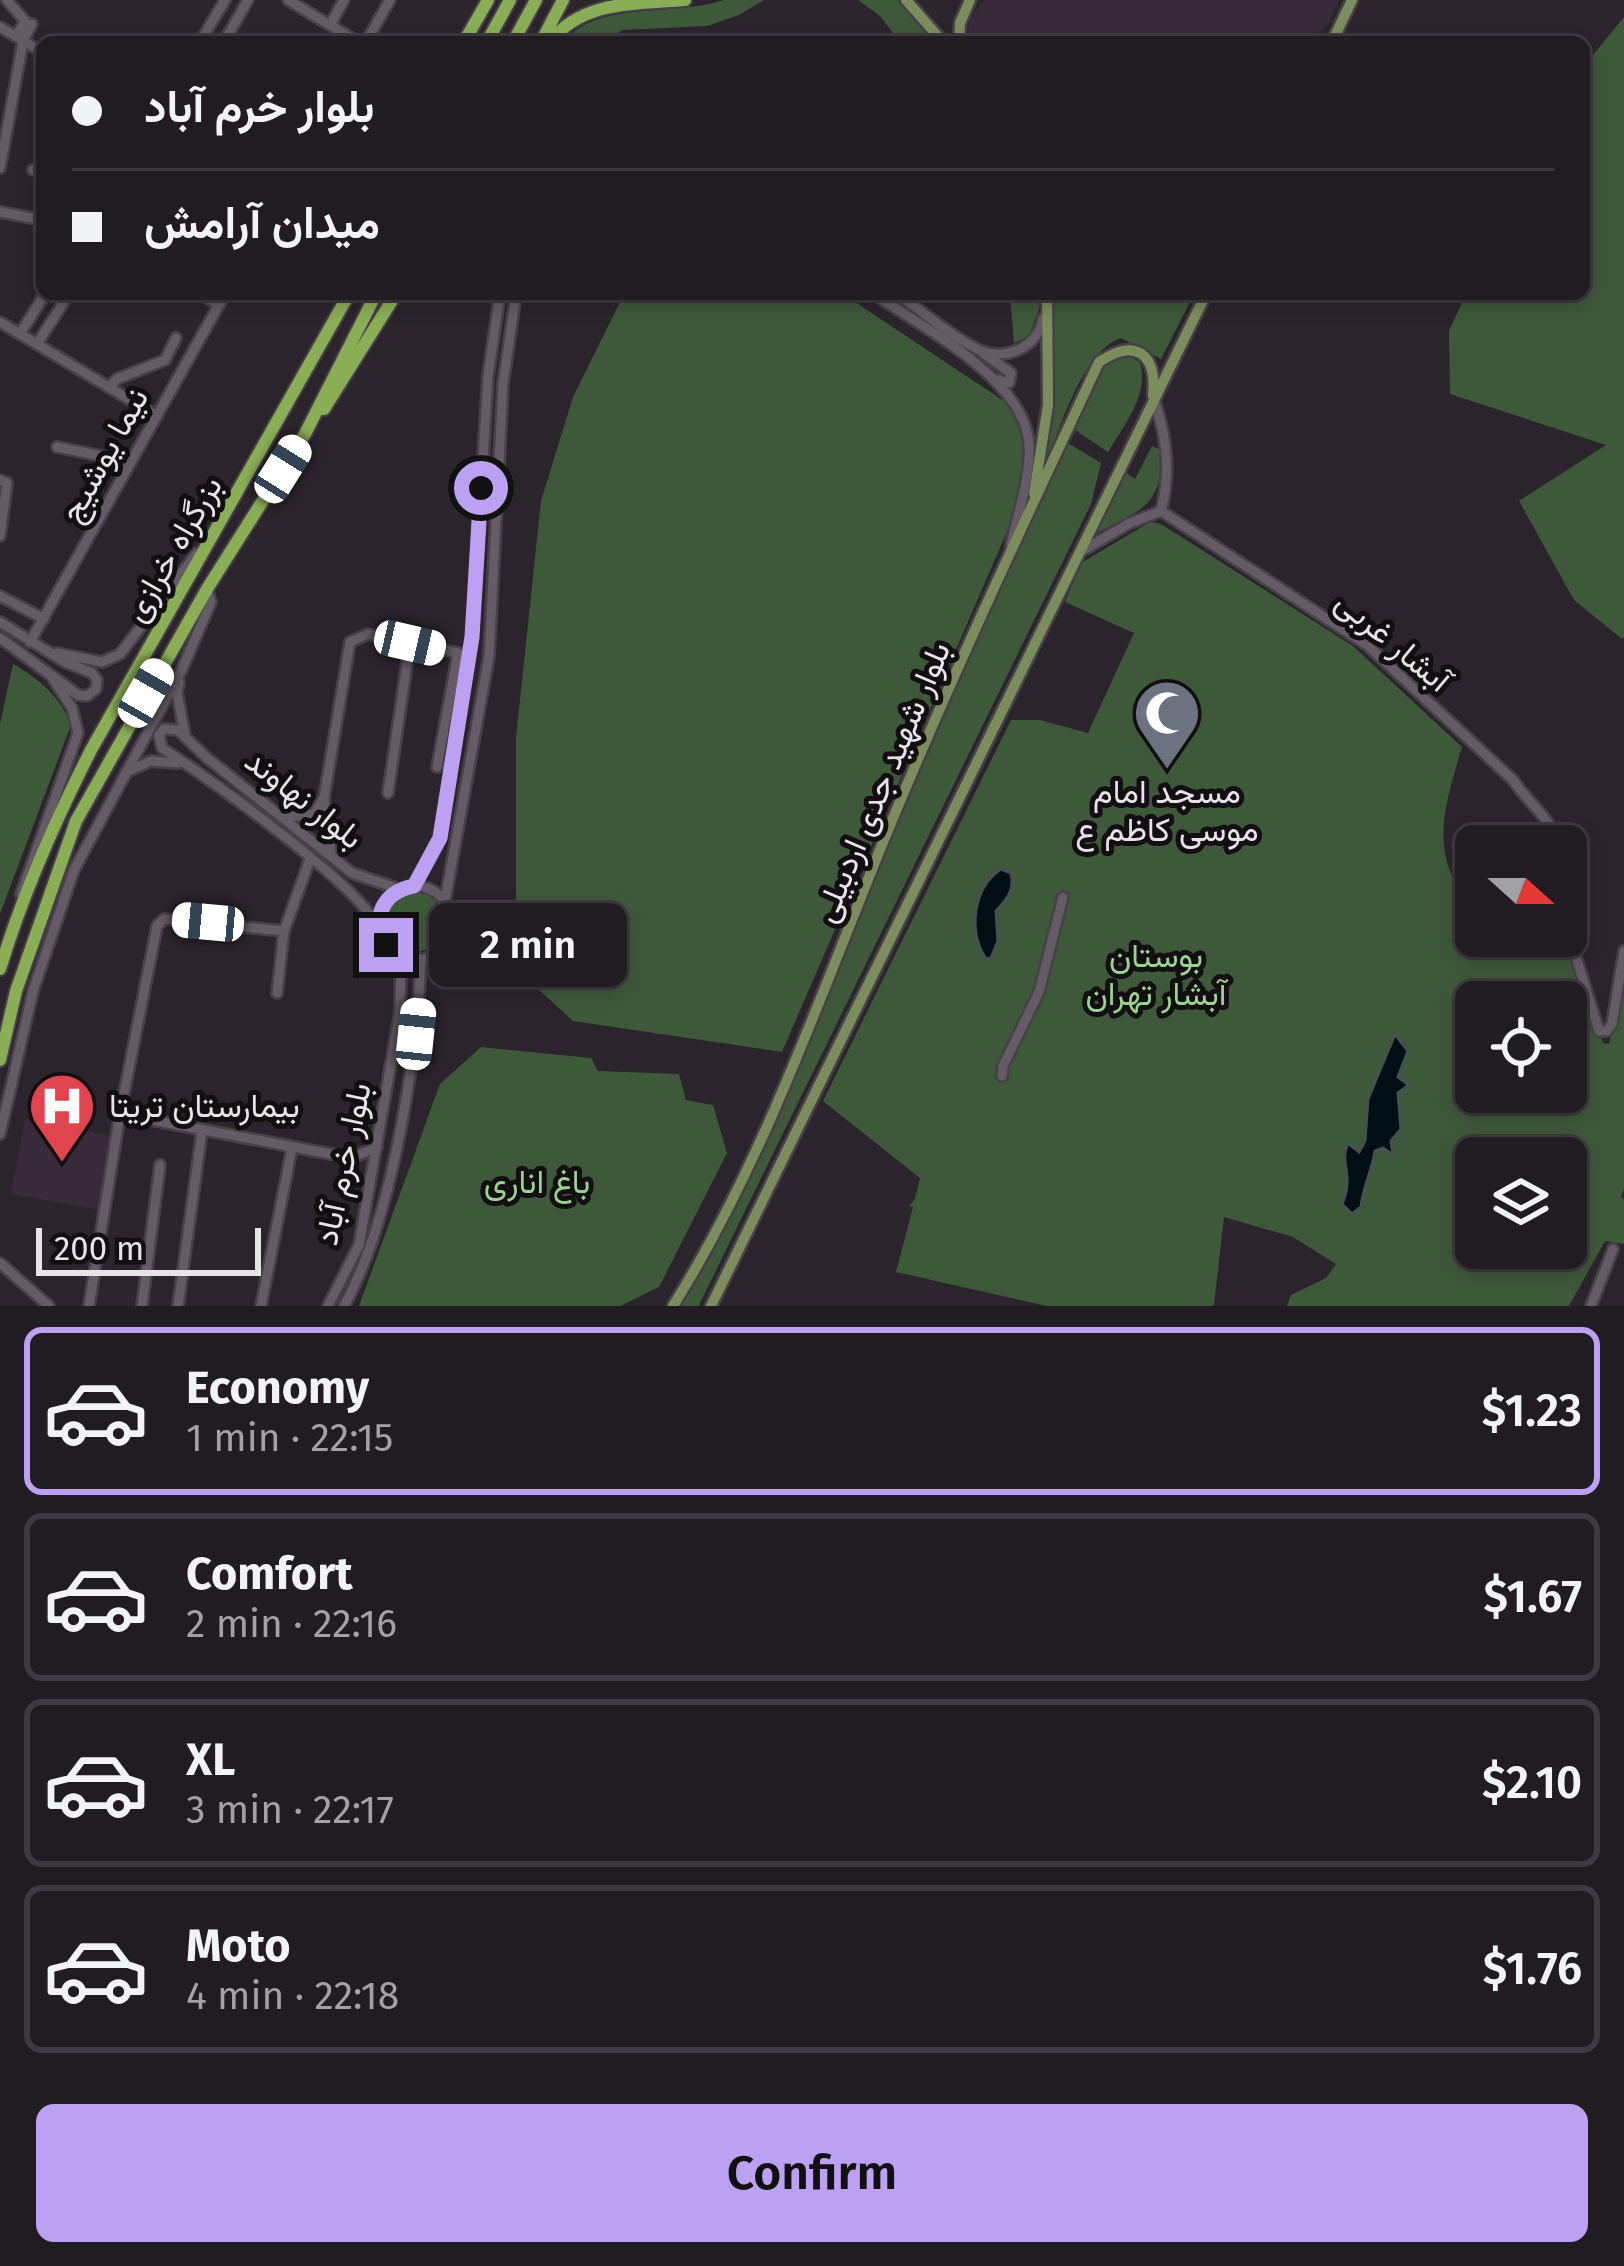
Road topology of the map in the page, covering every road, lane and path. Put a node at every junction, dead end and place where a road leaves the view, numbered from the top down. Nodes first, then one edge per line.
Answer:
1 (8, 0) edge
2 (225, 0) edge
3 (248, 0) edge
4 (288, 0) edge
5 (344, 0) edge
6 (390, 0) edge
7 (485, 0) edge
8 (510, 0) edge
9 (536, 0) edge
10 (562, 0) edge
11 (686, 0) edge
12 (906, 0) edge
13 (970, 0) edge
14 (1352, 0) edge
15 (32, 24) dead end
16 (330, 25) junction
17 (0, 26) edge
18 (204, 36) edge
19 (227, 36) edge
20 (351, 36) edge
21 (366, 36) edge
22 (467, 36) edge
23 (490, 36) edge
24 (516, 36) edge
25 (547, 36) edge
26 (552, 36) edge
27 (938, 36) edge
28 (959, 36) edge
29 (1335, 36) edge
30 (20, 39) junction
31 (36, 48) edge
32 (6, 104) edge
33 (1, 160) edge
34 (0, 212) edge
35 (36, 219) edge
36 (41, 300) edge
37 (65, 300) edge
38 (221, 300) edge
39 (343, 300) edge
40 (373, 300) edge
41 (392, 300) edge
42 (499, 300) edge
43 (515, 300) edge
44 (883, 300) edge
45 (907, 300) edge
46 (1046, 300) edge
47 (1047, 300) edge
48 (1203, 300) edge
49 (0, 322) edge
50 (20, 334) junction
51 (176, 338) dead end
52 (37, 344) junction
53 (981, 352) junction
54 (142, 370) junction
55 (989, 375) junction
56 (94, 378) junction
57 (109, 387) junction
58 (1153, 396) junction
59 (157, 416) junction
60 (305, 434) junction
61 (57, 447) dead end
62 (131, 462) junction
63 (0, 480) edge
64 (1161, 512) junction
65 (1029, 518) junction
66 (0, 536) edge
67 (209, 540) junction
68 (1076, 555) junction
69 (1007, 562) junction
70 (207, 589) junction
71 (0, 596) edge
72 (44, 619) junction
73 (0, 622) edge
74 (0, 638) edge
75 (30, 642) junction
76 (410, 643) junction
77 (46, 650) junction
78 (464, 654) junction
79 (183, 667) junction
80 (52, 676) junction
81 (446, 717) junction
82 (458, 720) junction
83 (184, 735) junction
84 (437, 767) dead end
85 (124, 773) junction
86 (200, 773) junction
87 (388, 793) dead end
88 (324, 798) junction
89 (284, 817) junction
90 (1551, 825) edge
91 (333, 858) junction
92 (310, 859) junction
93 (414, 886) junction
94 (399, 890) junction
95 (1063, 897) dead end
96 (445, 901) junction
97 (14, 921) junction
98 (378, 927) junction
99 (284, 931) junction
100 (1624, 951) edge
101 (401, 957) junction
102 (1576, 957) edge
103 (421, 959) junction
104 (0, 968) edge
105 (277, 993) dead end
106 (0, 1060) edge
107 (1002, 1076) dead end
108 (120, 1114) junction
109 (202, 1131) junction
110 (0, 1134) edge
111 (292, 1148) junction
112 (377, 1148) junction
113 (352, 1158) junction
114 (160, 1165) dead end
115 (371, 1185) junction
116 (1613, 1249) dead end
117 (0, 1263) edge
118 (686, 1285) junction
119 (49, 1306) edge
120 (89, 1306) edge
121 (142, 1306) edge
122 (178, 1306) edge
123 (261, 1306) edge
124 (328, 1306) edge
125 (344, 1306) edge
126 (663, 1306) edge
127 (673, 1306) edge
128 (711, 1306) edge
129 (1591, 1306) edge

1 - 30 street
2 - 18 street
3 - 19 street
4 - 16 street
5 - 16 street
6 - 21 street
7 - 22 highway
8 - 23 highway
9 - 24 highway
10 - 25 highway
11 - 26 highway
12 - 27 main road
13 - 28 main road
14 - 29 main road
15 - 30 street
16 - 20 street
17 - 30 street
30 - 31 street
30 - 32 street
32 - 33 street
34 - 35 street
36 - 50 street
37 - 52 street
38 - 59 street, نیما یوشیج
39 - 67 highway, بزرگراه خرازی
40 - 60 highway, بزرگراه خرازی
41 - 60 highway
42 - 78 street
43 - 96 street
44 - 55 street
45 - 53 street
46 - 53 street
47 - 65 main road
48 - 58 main road, بلوار شهید جدی اردبیلی
49 - 50 street
50 - 52 street
51 - 54 street
52 - 56 street
53 - 55 street
54 - 56 street
54 - 57 street
55 - 69 street
56 - 57 street
57 - 59 street
58 - 64 street
58 - 65 main road, بلوار شهید جدی اردبیلی
58 - 68 main road, بلوار شهید جدی اردبیلی
59 - 62 street, نیما یوشیج
60 - 70 highway, بزرگراه خرازی
61 - 62 street
62 - 72 street, نیما یوشیج
63 - 66 street
64 - 68 street
64 - 90 street, آبشار غربی
65 - 69 main road, بلوار شهید جدی اردبیلی
67 - 77 street
67 - 97 highway, بزرگراه خرازی
68 - 128 main road, بلوار شهید جدی اردبیلی
69 - 118 main road, بلوار شهید جدی اردبیلی
70 - 79 street
70 - 106 highway, بزرگراه خرازی
71 - 72 street
72 - 75 street, نیما یوشیج
73 - 75 street
74 - 80 street
75 - 77 street
76 - 78 street
76 - 87 street
76 - 88 street
77 - 80 street
78 - 81 street
78 - 82 street
79 - 83 street
79 - 85 street
80 - 97 street
81 - 82 street
81 - 84 street
82 - 93 street
83 - 86 street, بلوار نهاوند
83 - 89 street, بلوار نهاوند
85 - 86 street
85 - 110 street
86 - 92 street, بلوار نهاوند
88 - 89 street
88 - 91 street
89 - 91 street, بلوار نهاوند
91 - 94 street, بلوار نهاوند
92 - 98 street, بلوار نهاوند
92 - 99 street
93 - 94 street
93 - 96 street
94 - 98 street
95 - 107 street
96 - 103 street
97 - 104 highway, بزرگراه خرازی
98 - 101 street
99 - 105 street
99 - 108 street
100 - 102 street
101 - 103 street
101 - 112 street, بلوار خرم آباد
103 - 125 street, بلوار خرم آباد
108 - 109 street
108 - 120 street
109 - 111 street
109 - 122 street
111 - 113 street
111 - 123 street
112 - 113 street
112 - 115 street, بلوار خرم آباد
113 - 115 street
114 - 121 street
115 - 124 street, بلوار خرم آباد
116 - 129 street
117 - 119 street
118 - 126 main road
118 - 127 main road, بلوار شهید جدی اردبیلی

